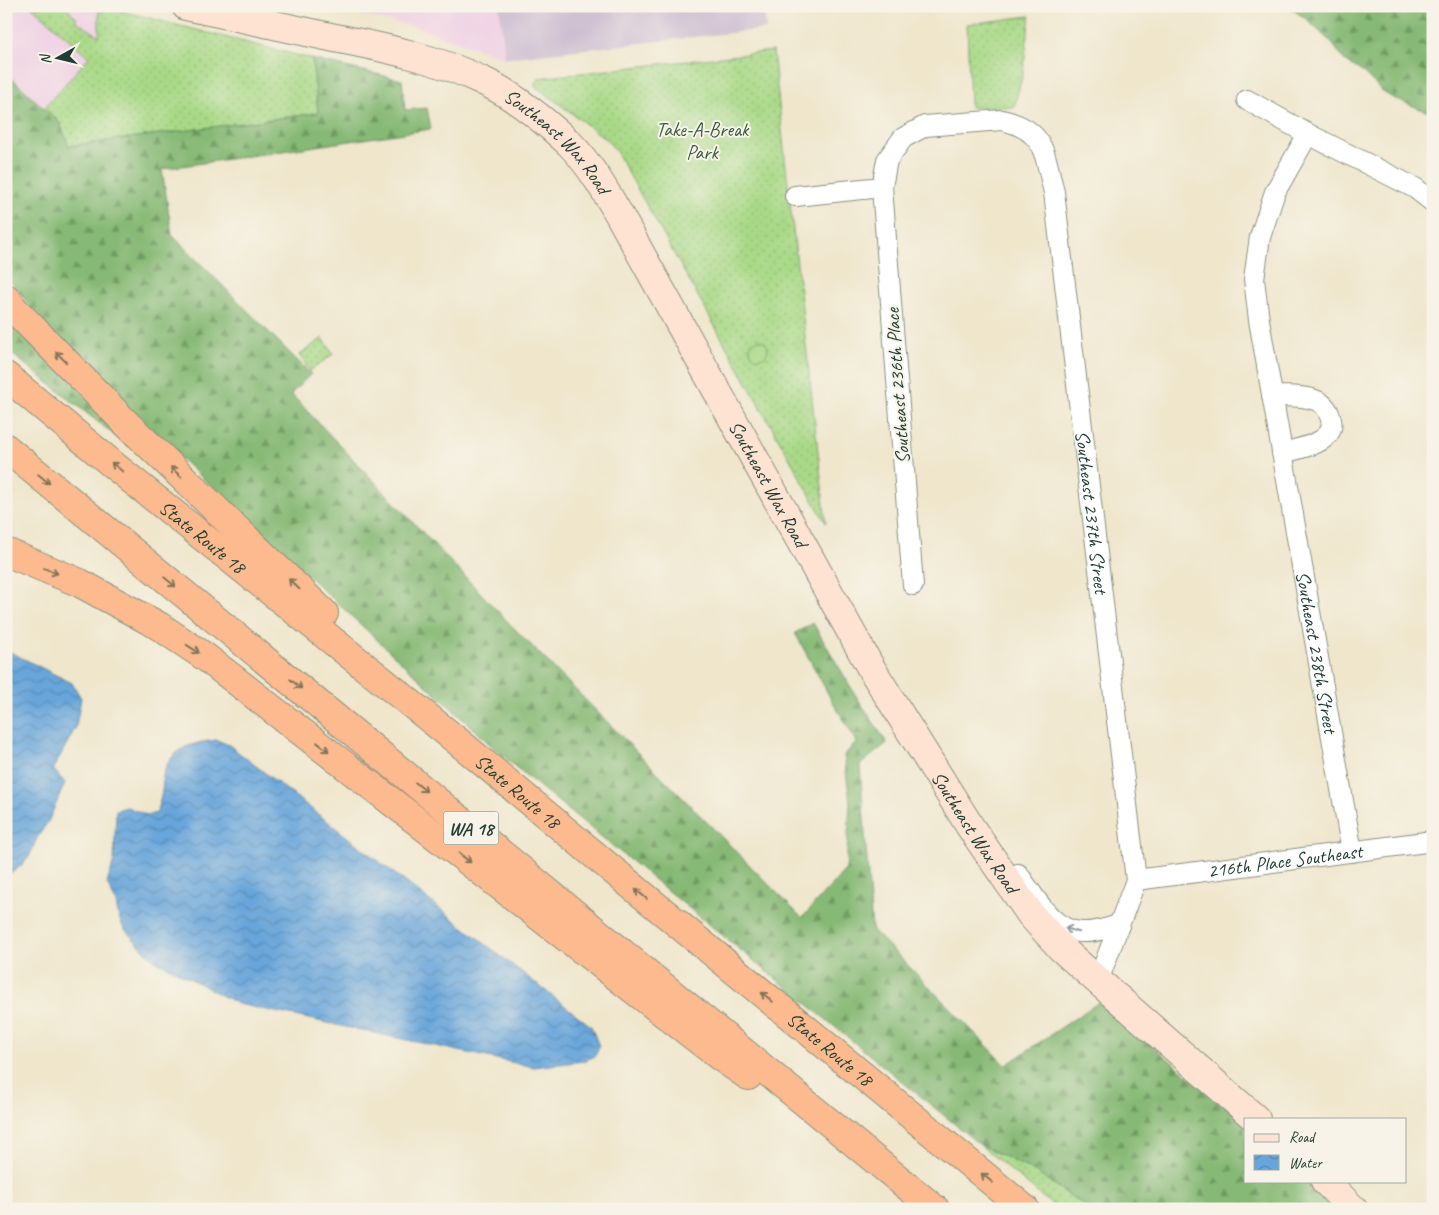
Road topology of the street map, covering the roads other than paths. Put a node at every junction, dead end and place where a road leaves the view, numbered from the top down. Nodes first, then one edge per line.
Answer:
1 (186, 6) edge
2 (1246, 100) dead end
3 (1002, 120) joint
4 (1308, 134) junction
5 (882, 187) junction
6 (795, 196) dead end
7 (1433, 202) edge
8 (6, 298) edge
9 (6, 376) edge
10 (1272, 396) junction
11 (6, 448) edge
12 (1282, 453) junction
13 (6, 552) edge
14 (913, 585) dead end
15 (455, 739) junction
16 (1433, 841) edge
17 (982, 842) junction
18 (1352, 852) junction
19 (1136, 880) junction
20 (1119, 925) junction
21 (1098, 981) junction
22 (1255, 1118) edge
23 (1326, 1182) edge
24 (907, 1186) junction
25 (935, 1209) edge
26 (1025, 1209) edge
27 (1353, 1209) edge

1 - 17 main road, Southeast Wax Road
2 - 4 street
3 - 5 street, Southeast 236th Place
3 - 19 street, Southeast 237th Street
4 - 7 street
4 - 10 street, Southeast 238th Street
5 - 6 street
5 - 14 street, Southeast 236th Place
15 -> 8 highway
15 -> 9 highway, State Route 18 / WA 18
10 - 12 street, Southeast 238th Street
10 - 12 street
11 -> 24 highway, WA 18
12 - 18 street, Southeast 238th Street
13 -> 24 highway
26 -> 15 highway, State Route 18 / WA 18
16 - 18 street, 216th Place Southeast
20 -> 17 street
17 - 21 main road, Southeast Wax Road
18 - 19 street, 216th Place Southeast
19 - 20 street, Southeast 237th Street
20 - 21 street, Southeast 237th Street
21 - 22 main road, Southeast Wax Road
23 - 27 main road
24 - 25 highway, WA 18

